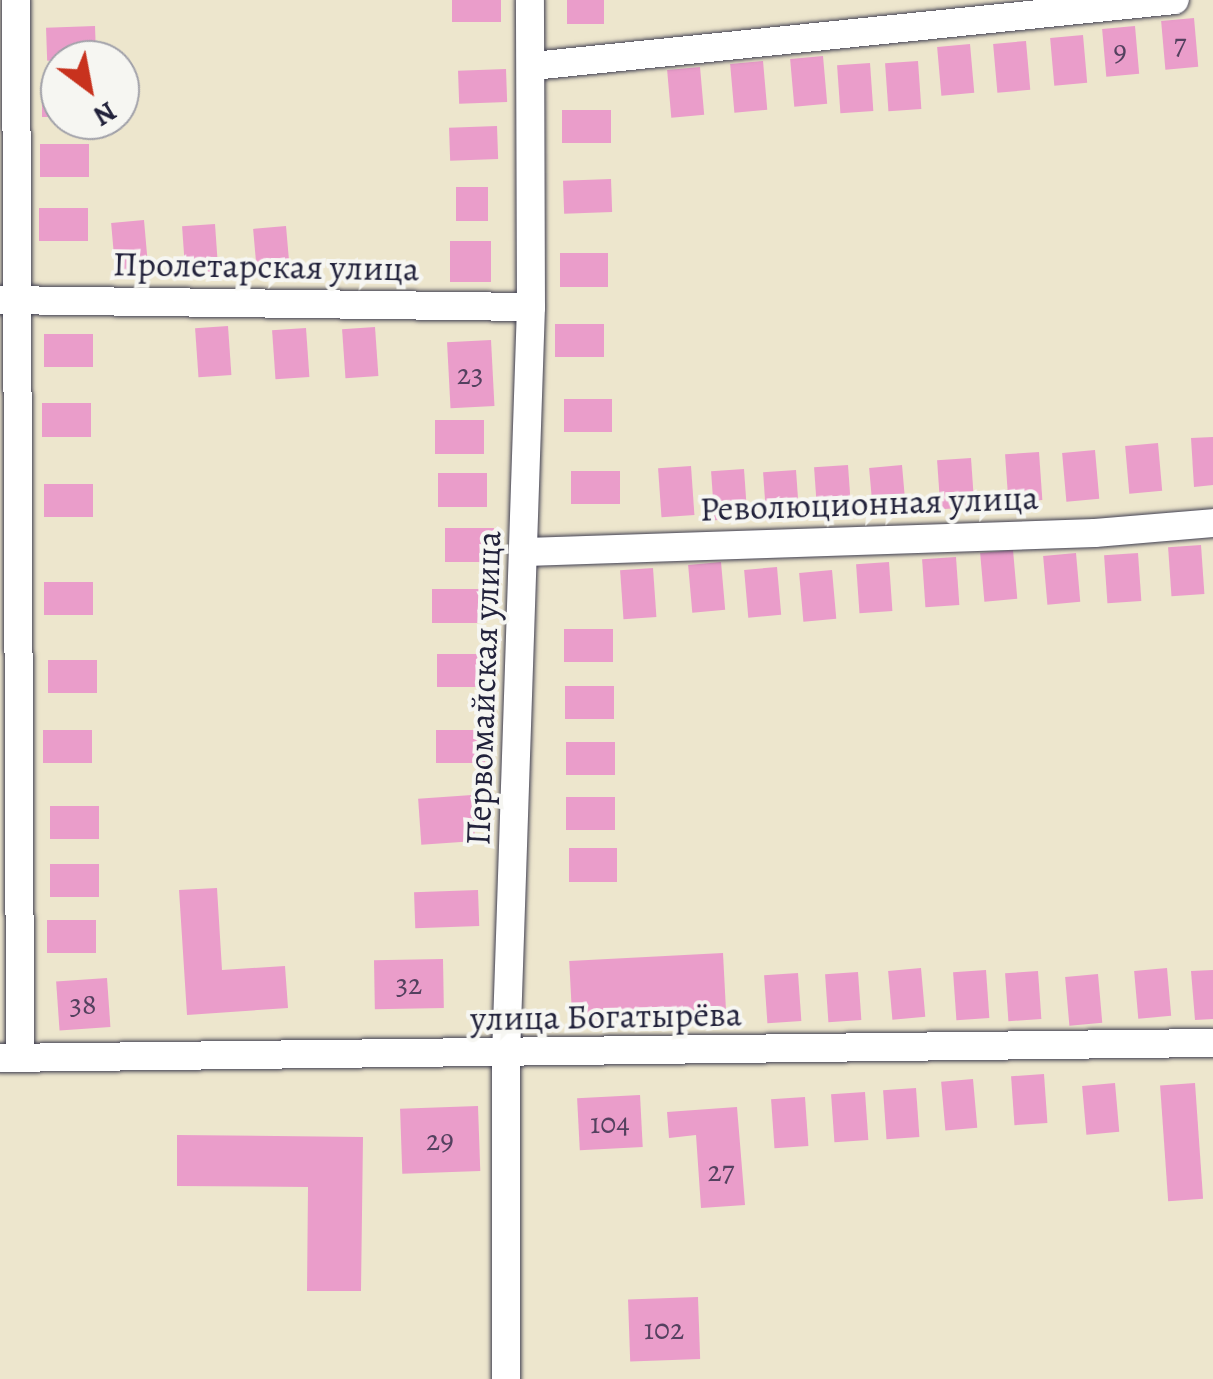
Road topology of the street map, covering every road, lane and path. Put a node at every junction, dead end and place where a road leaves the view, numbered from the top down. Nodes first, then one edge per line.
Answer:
1 (16, 0) edge
2 (530, 0) edge
3 (1175, 0) edge
4 (532, 66) junction
5 (8, 300) edge
6 (531, 307) junction
7 (1213, 523) edge
8 (526, 552) junction
9 (1213, 1042) edge
10 (506, 1056) junction
11 (10, 1058) edge
12 (506, 1379) edge

1 - 5 street
2 - 4 street, Первомайская улица
3 - 4 street
4 - 6 street, Первомайская улица
5 - 6 street, Пролетарская улица
5 - 11 street
6 - 8 street, Первомайская улица
7 - 8 street, Революционная улица
8 - 10 street, Первомайская улица
9 - 10 street, улица Богатырёва
10 - 11 street, улица Богатырёва
10 - 12 street, Первомайская улица

